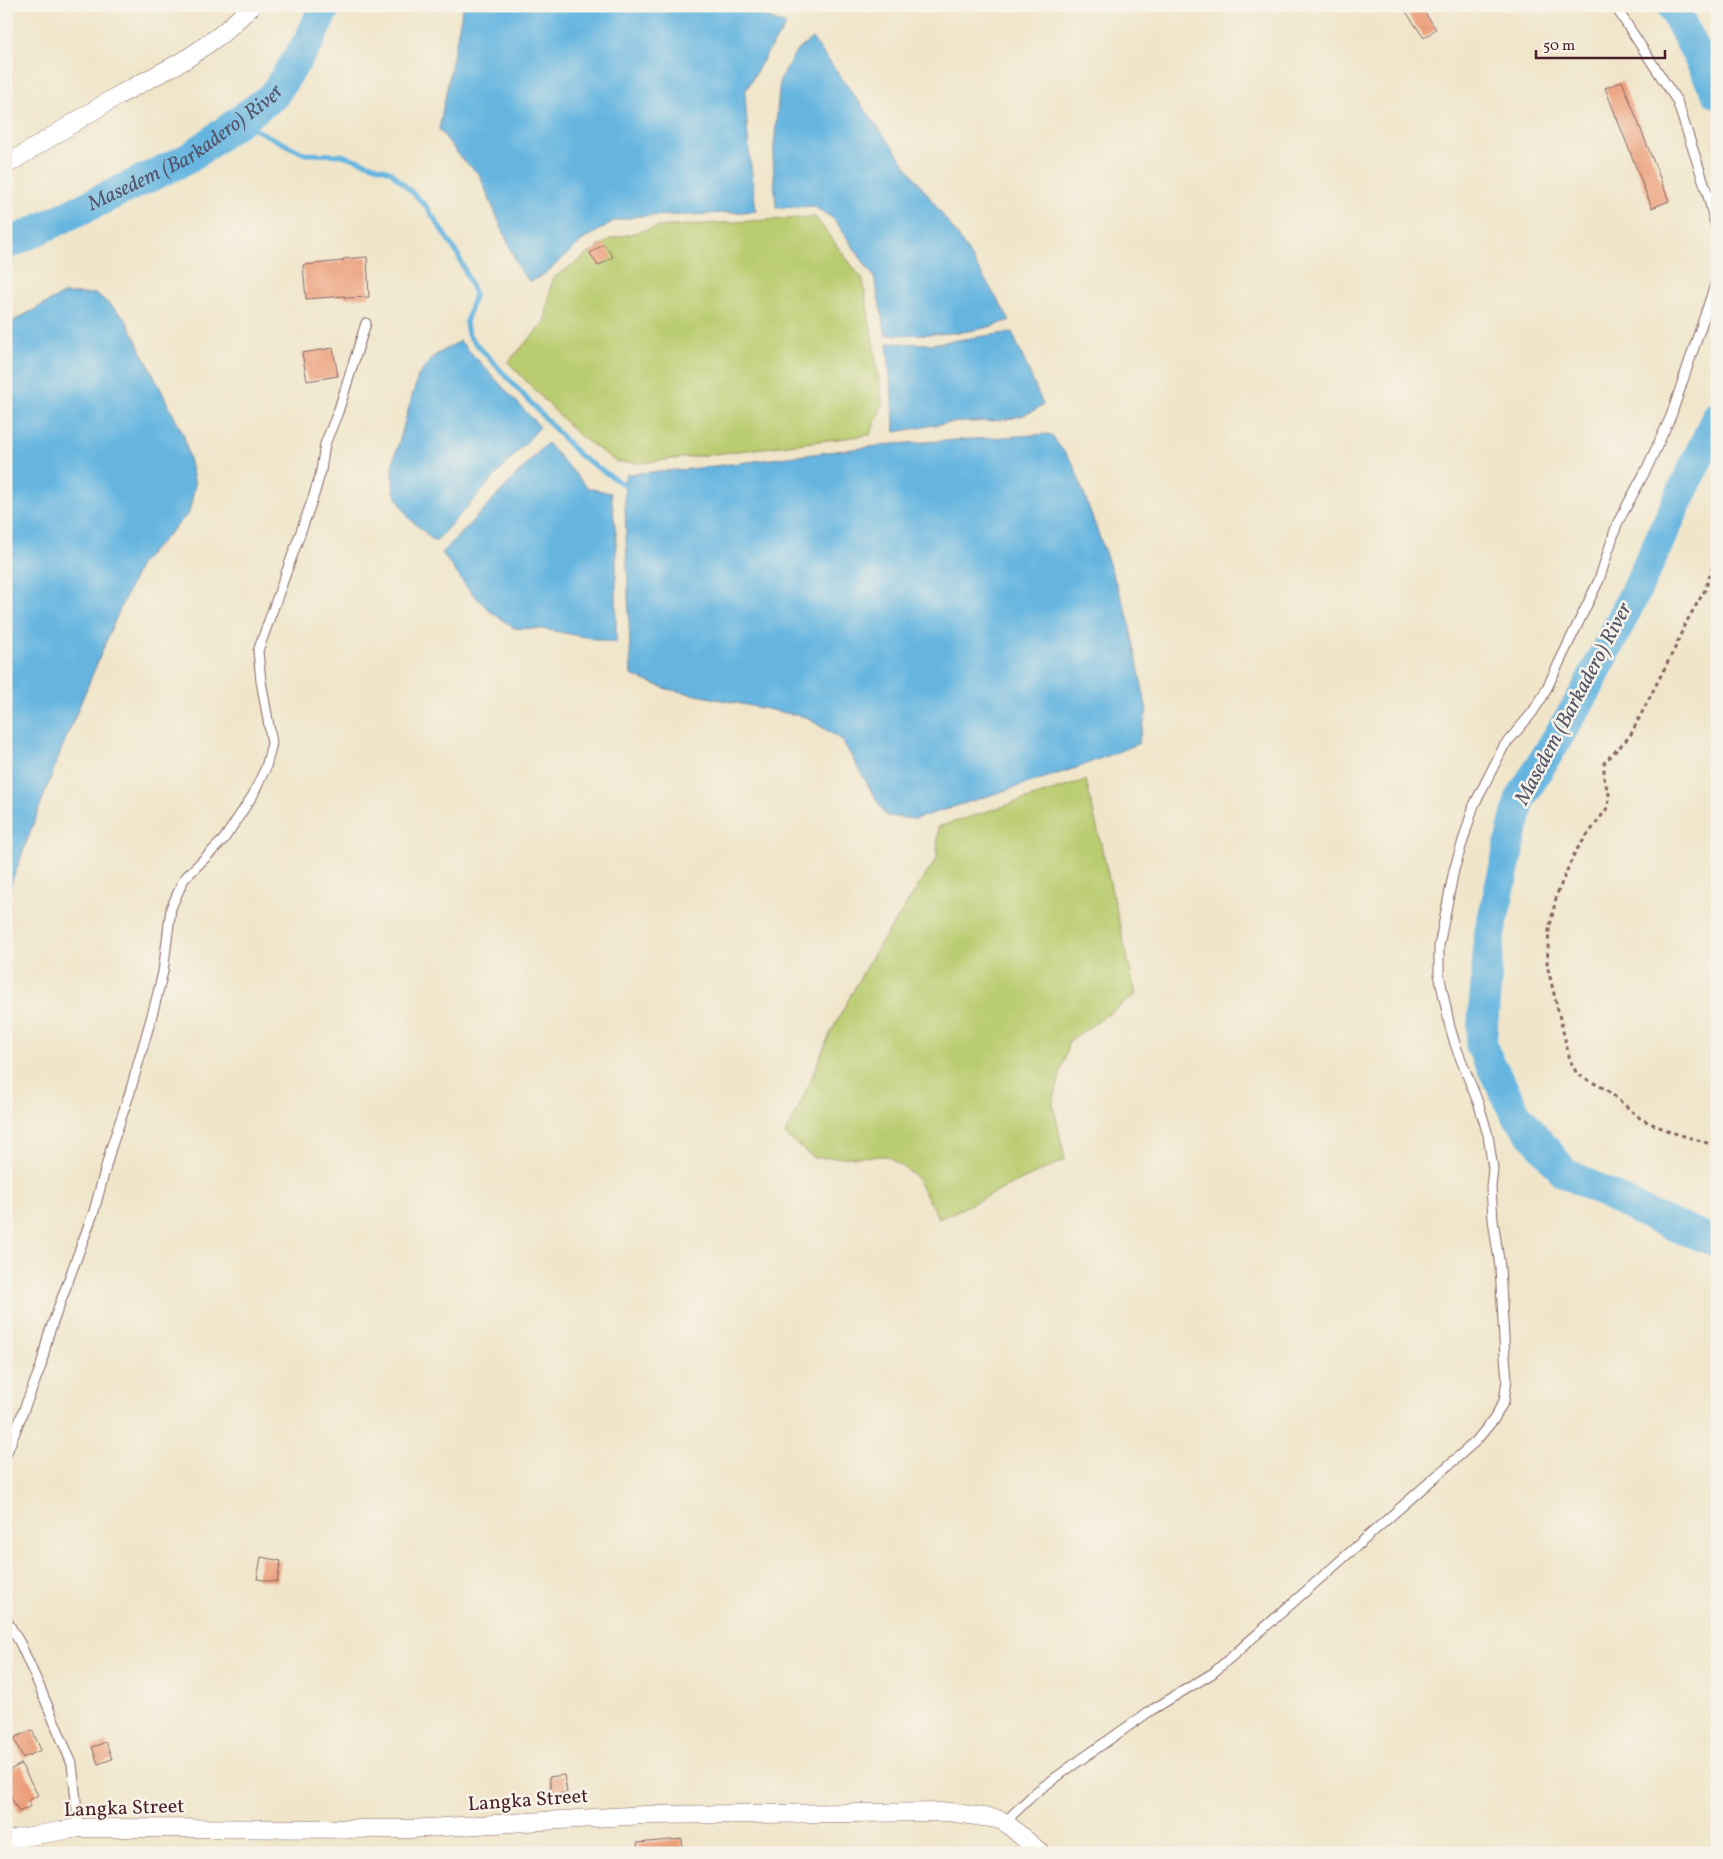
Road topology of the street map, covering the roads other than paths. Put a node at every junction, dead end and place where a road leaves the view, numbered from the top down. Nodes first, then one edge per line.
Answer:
1 (252, 6) edge
2 (1615, 6) edge
3 (6, 165) edge
4 (1717, 232) edge
5 (1717, 274) edge
6 (366, 323) dead end
7 (6, 1455) edge
8 (6, 1619) edge
9 (1005, 1822) junction
10 (79, 1828) junction
11 (6, 1842) edge
12 (1041, 1853) edge

1 - 3 street
2 - 4 lane
5 - 9 lane
6 - 7 lane
8 - 10 lane
9 - 10 street, Langka Street
9 - 12 street, Langka Street
10 - 11 street, Langka Street

